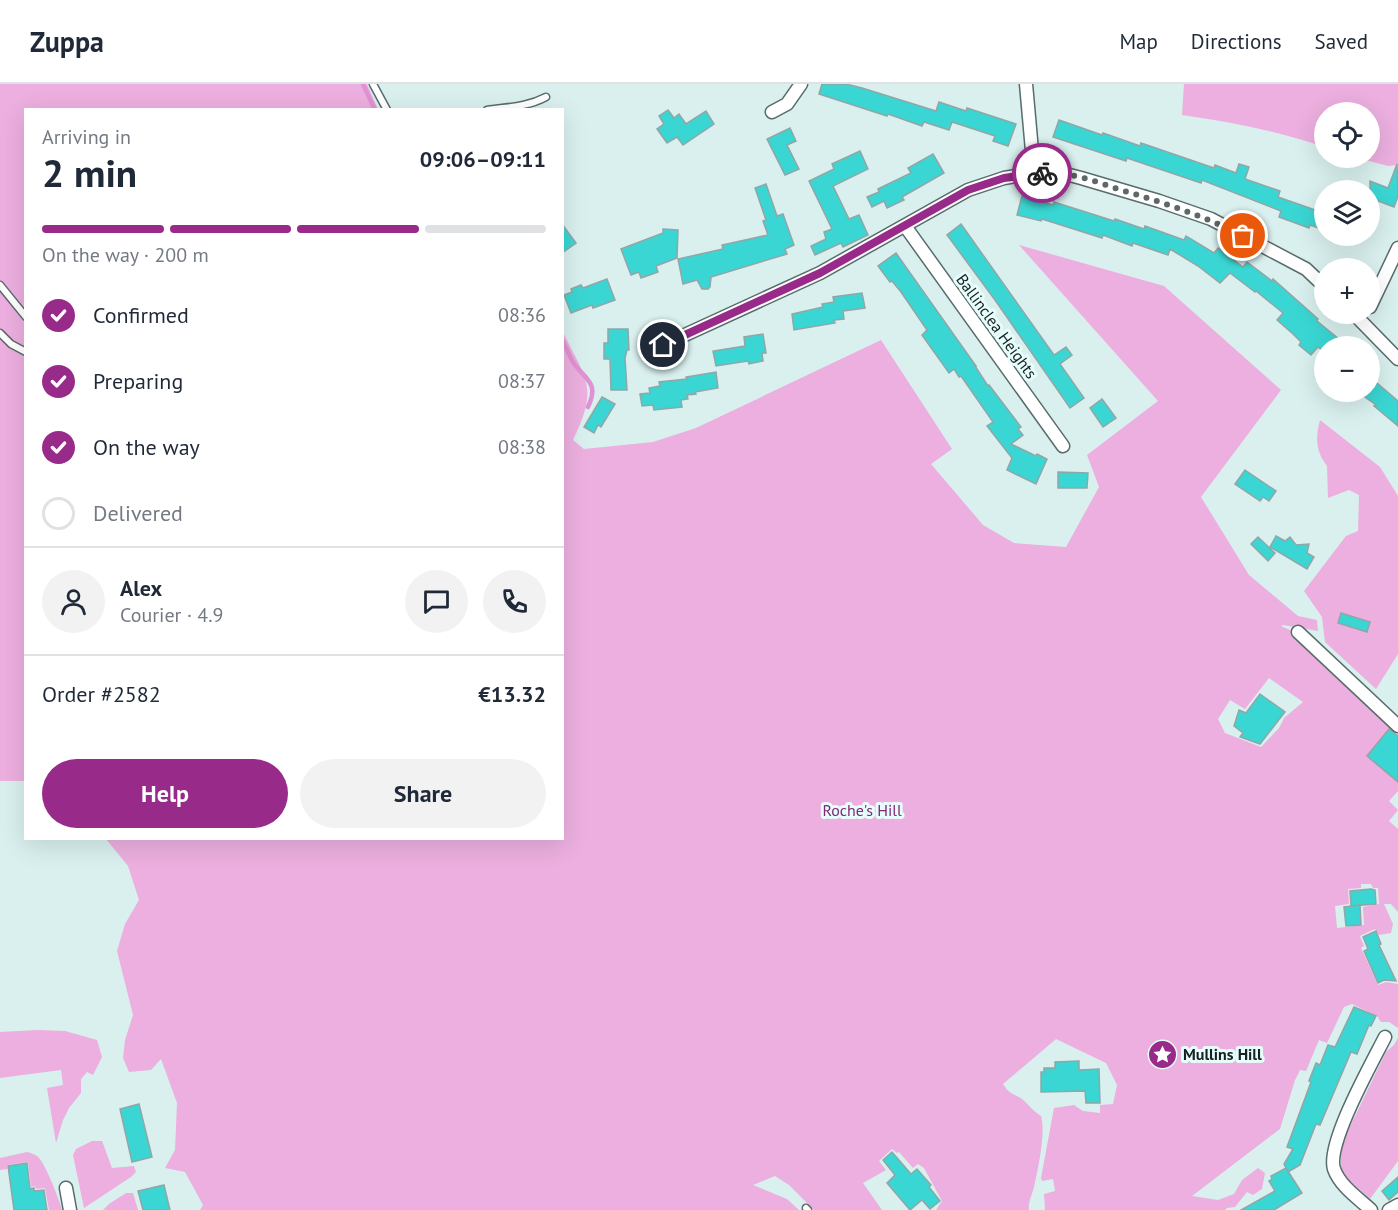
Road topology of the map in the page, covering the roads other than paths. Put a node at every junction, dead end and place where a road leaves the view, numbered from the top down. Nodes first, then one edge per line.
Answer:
1 (373, 84) edge
2 (801, 84) edge
3 (1030, 85) edge
4 (546, 97) dead end
5 (386, 108) edge
6 (513, 108) edge
7 (772, 112) dead end
8 (1034, 174) junction
9 (904, 226) junction
10 (1398, 248) edge
11 (1314, 277) edge
12 (0, 285) edge
13 (1380, 286) edge
14 (24, 315) edge
15 (1368, 324) edge
16 (0, 333) edge
17 (663, 345) dead end
18 (24, 351) edge
19 (1398, 359) edge
20 (1063, 446) dead end
21 (1298, 632) dead end
22 (1398, 726) edge
23 (1385, 1037) dead end
24 (66, 1188) dead end
25 (1398, 1205) edge
26 (70, 1210) edge
27 (1371, 1210) edge
28 (1389, 1210) edge

1 - 5 lane
2 - 7 street
3 - 8 street
4 - 6 lane
8 - 9 street
8 - 11 street
9 - 17 street
9 - 20 street, Ballinclea Heights
10 - 13 street
12 - 14 lane
15 - 19 street
16 - 18 lane
21 - 22 street
23 - 27 street
24 - 26 street
25 - 28 street

